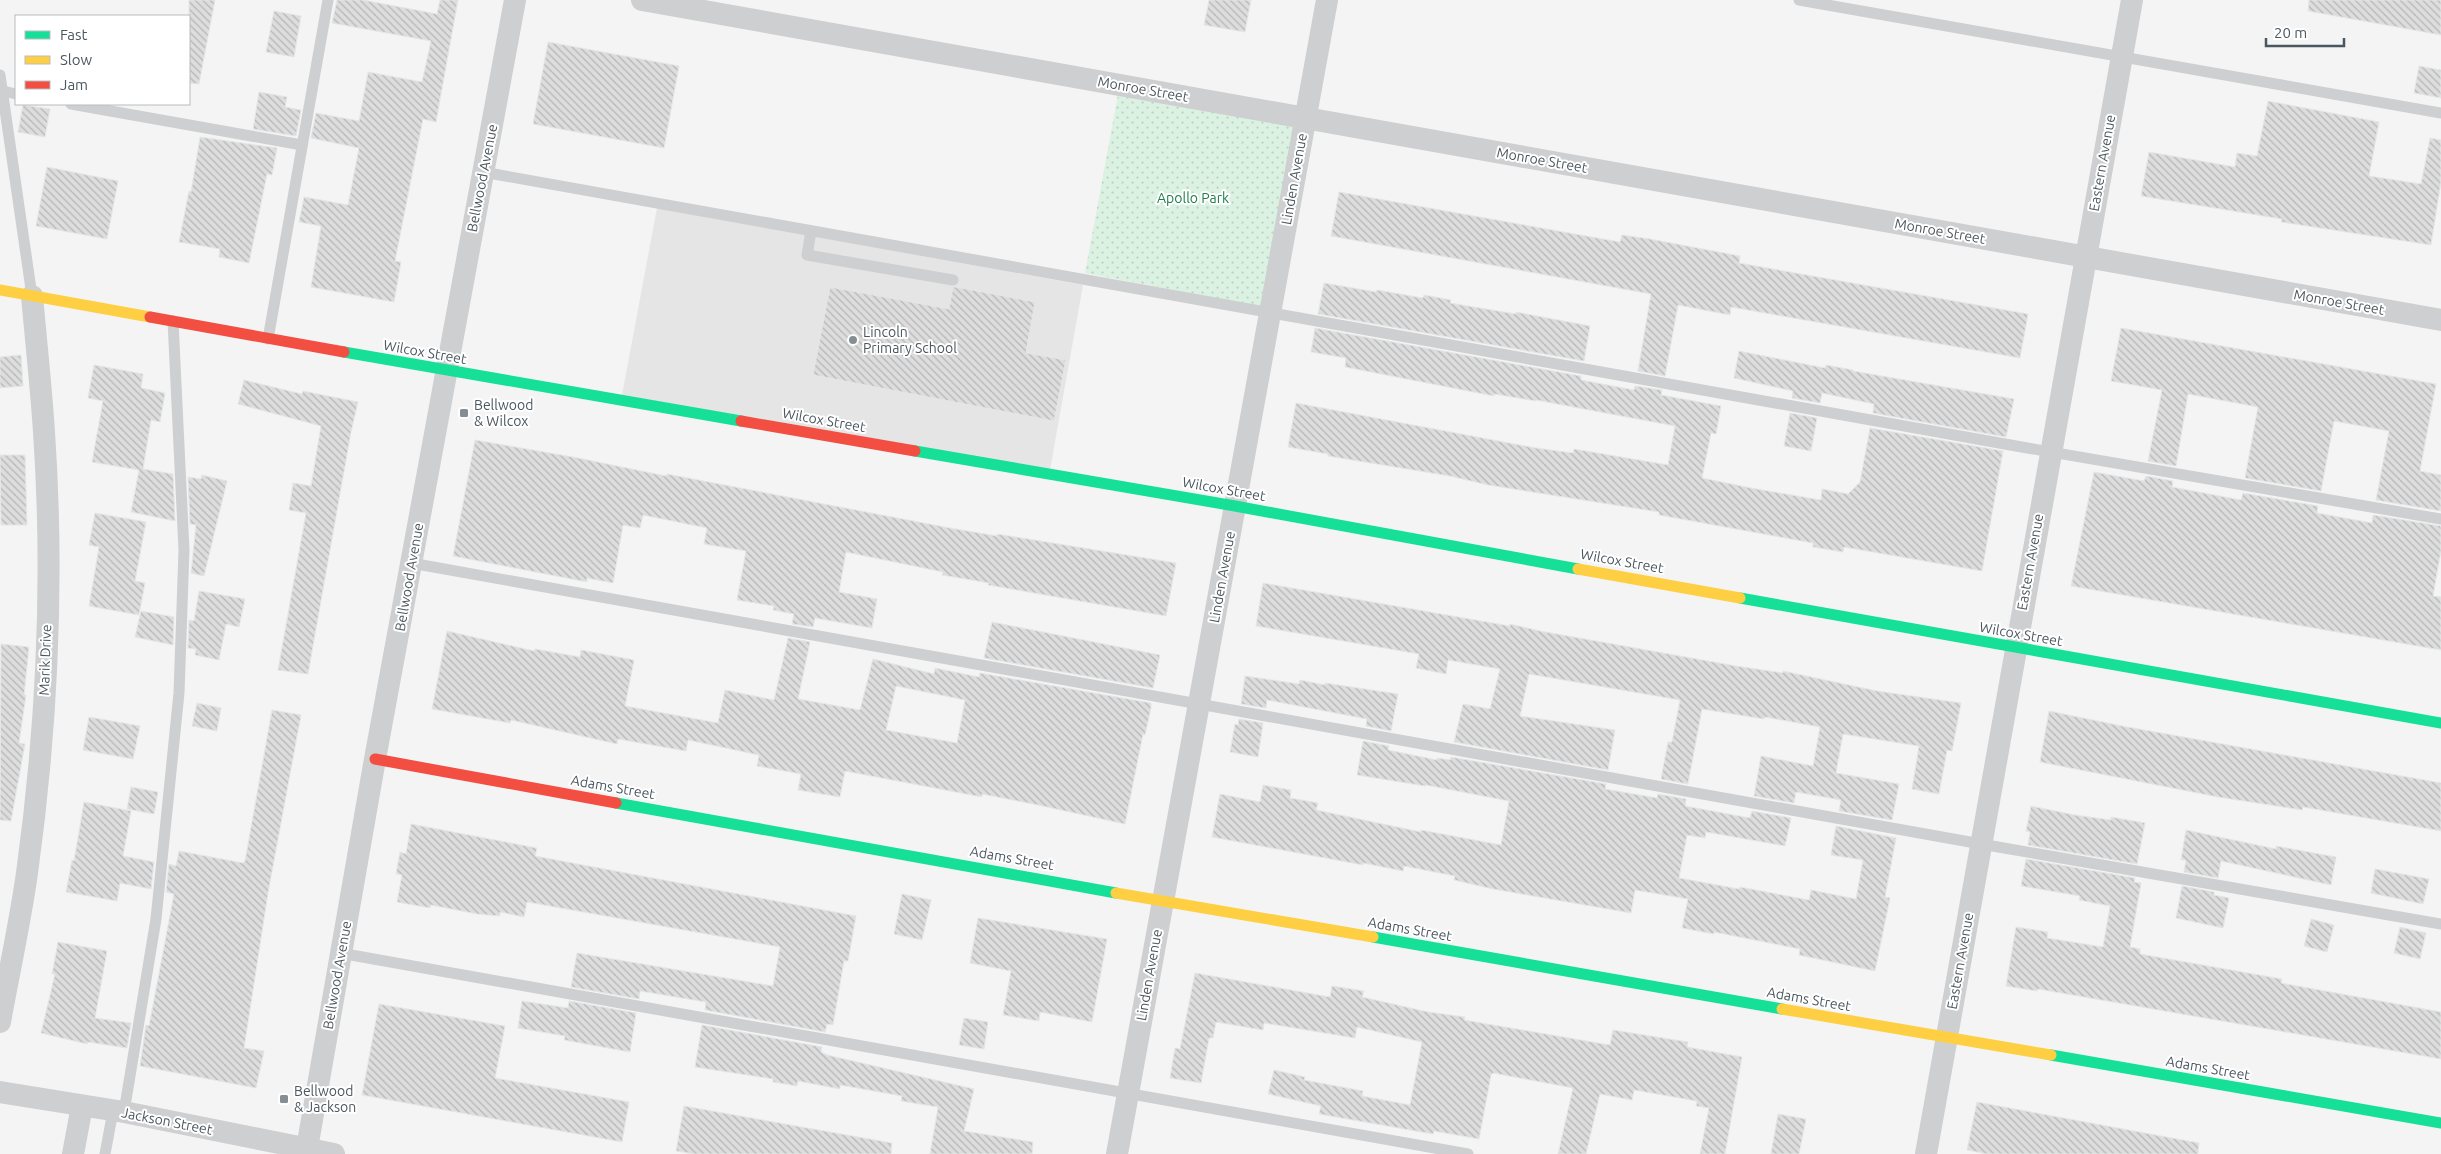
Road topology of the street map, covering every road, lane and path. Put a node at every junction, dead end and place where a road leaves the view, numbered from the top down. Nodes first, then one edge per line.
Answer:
1 (328, 0) edge
2 (515, 0) edge
3 (642, 0) edge
4 (1327, 0) edge
5 (1800, 0) edge
6 (2132, 0) edge
7 (2121, 56) junction
8 (0, 75) edge
9 (3, 92) junction
10 (15, 94) edge
11 (77, 105) edge
12 (2441, 113) edge
13 (1305, 118) junction
14 (302, 145) junction
15 (483, 172) junction
16 (811, 230) junction
17 (2084, 257) junction
18 (953, 280) dead end
19 (0, 290) edge
20 (32, 296) junction
21 (1270, 313) junction
22 (2441, 320) edge
23 (173, 321) junction
24 (268, 339) junction
25 (446, 371) junction
26 (2050, 452) junction
27 (1235, 506) junction
28 (2441, 519) edge
29 (411, 563) junction
30 (2015, 648) junction
31 (1199, 704) junction
32 (2441, 723) edge
33 (375, 759) junction
34 (1981, 844) junction
35 (1163, 901) junction
36 (2441, 924) edge
37 (340, 953) junction
38 (0, 1022) edge
39 (1946, 1038) junction
40 (0, 1092) edge
41 (1128, 1094) junction
42 (82, 1106) junction
43 (118, 1112) junction
44 (2441, 1123) edge
45 (307, 1151) edge
46 (73, 1154) edge
47 (105, 1154) edge
48 (334, 1154) edge
49 (1117, 1154) edge
50 (1468, 1154) edge
51 (1926, 1154) edge

1 - 14 lane
2 - 15 street, Bellwood Avenue
3 - 13 street, Monroe Street
4 - 13 street, Linden Avenue
5 - 7 lane
6 - 7 street, Eastern Avenue
7 - 12 lane
7 - 17 street, Eastern Avenue
8 - 9 lane
9 - 10 lane
9 - 20 lane
11 - 14 lane
13 - 17 street, Monroe Street
13 - 21 street, Linden Avenue
14 - 24 lane
15 - 16 lane
15 - 25 street, Bellwood Avenue
16 - 18 lane
16 - 21 lane
17 - 22 street, Monroe Street
17 - 26 street, Eastern Avenue
19 - 20 street, Wilcox Street
20 - 23 street, Wilcox Street
20 - 38 street, Marik Drive
21 - 26 lane
21 - 27 street, Linden Avenue
23 - 24 street, Wilcox Street
23 - 43 lane
24 - 25 street, Wilcox Street
25 - 27 street, Wilcox Street
25 - 29 street, Bellwood Avenue
26 - 28 lane
26 - 30 street, Eastern Avenue
27 - 30 street, Wilcox Street
27 - 31 street, Linden Avenue
29 - 31 lane
29 - 33 street, Bellwood Avenue
30 - 32 street, Wilcox Street
30 - 34 street, Eastern Avenue
31 - 34 lane
31 - 35 street, Linden Avenue
33 - 35 street, Adams Street
33 - 37 street, Bellwood Avenue
34 - 36 lane
34 - 39 street, Eastern Avenue
35 - 39 street, Adams Street
35 - 41 street, Linden Avenue
37 - 41 lane
37 - 45 street, Bellwood Avenue
39 - 44 street, Adams Street
39 - 51 street, Eastern Avenue
40 - 42 street, Jackson Street
41 - 49 street, Linden Avenue
41 - 50 lane
42 - 43 street, Jackson Street
42 - 46 street
43 - 45 street, Jackson Street
43 - 47 lane
45 - 48 street, Jackson Street

